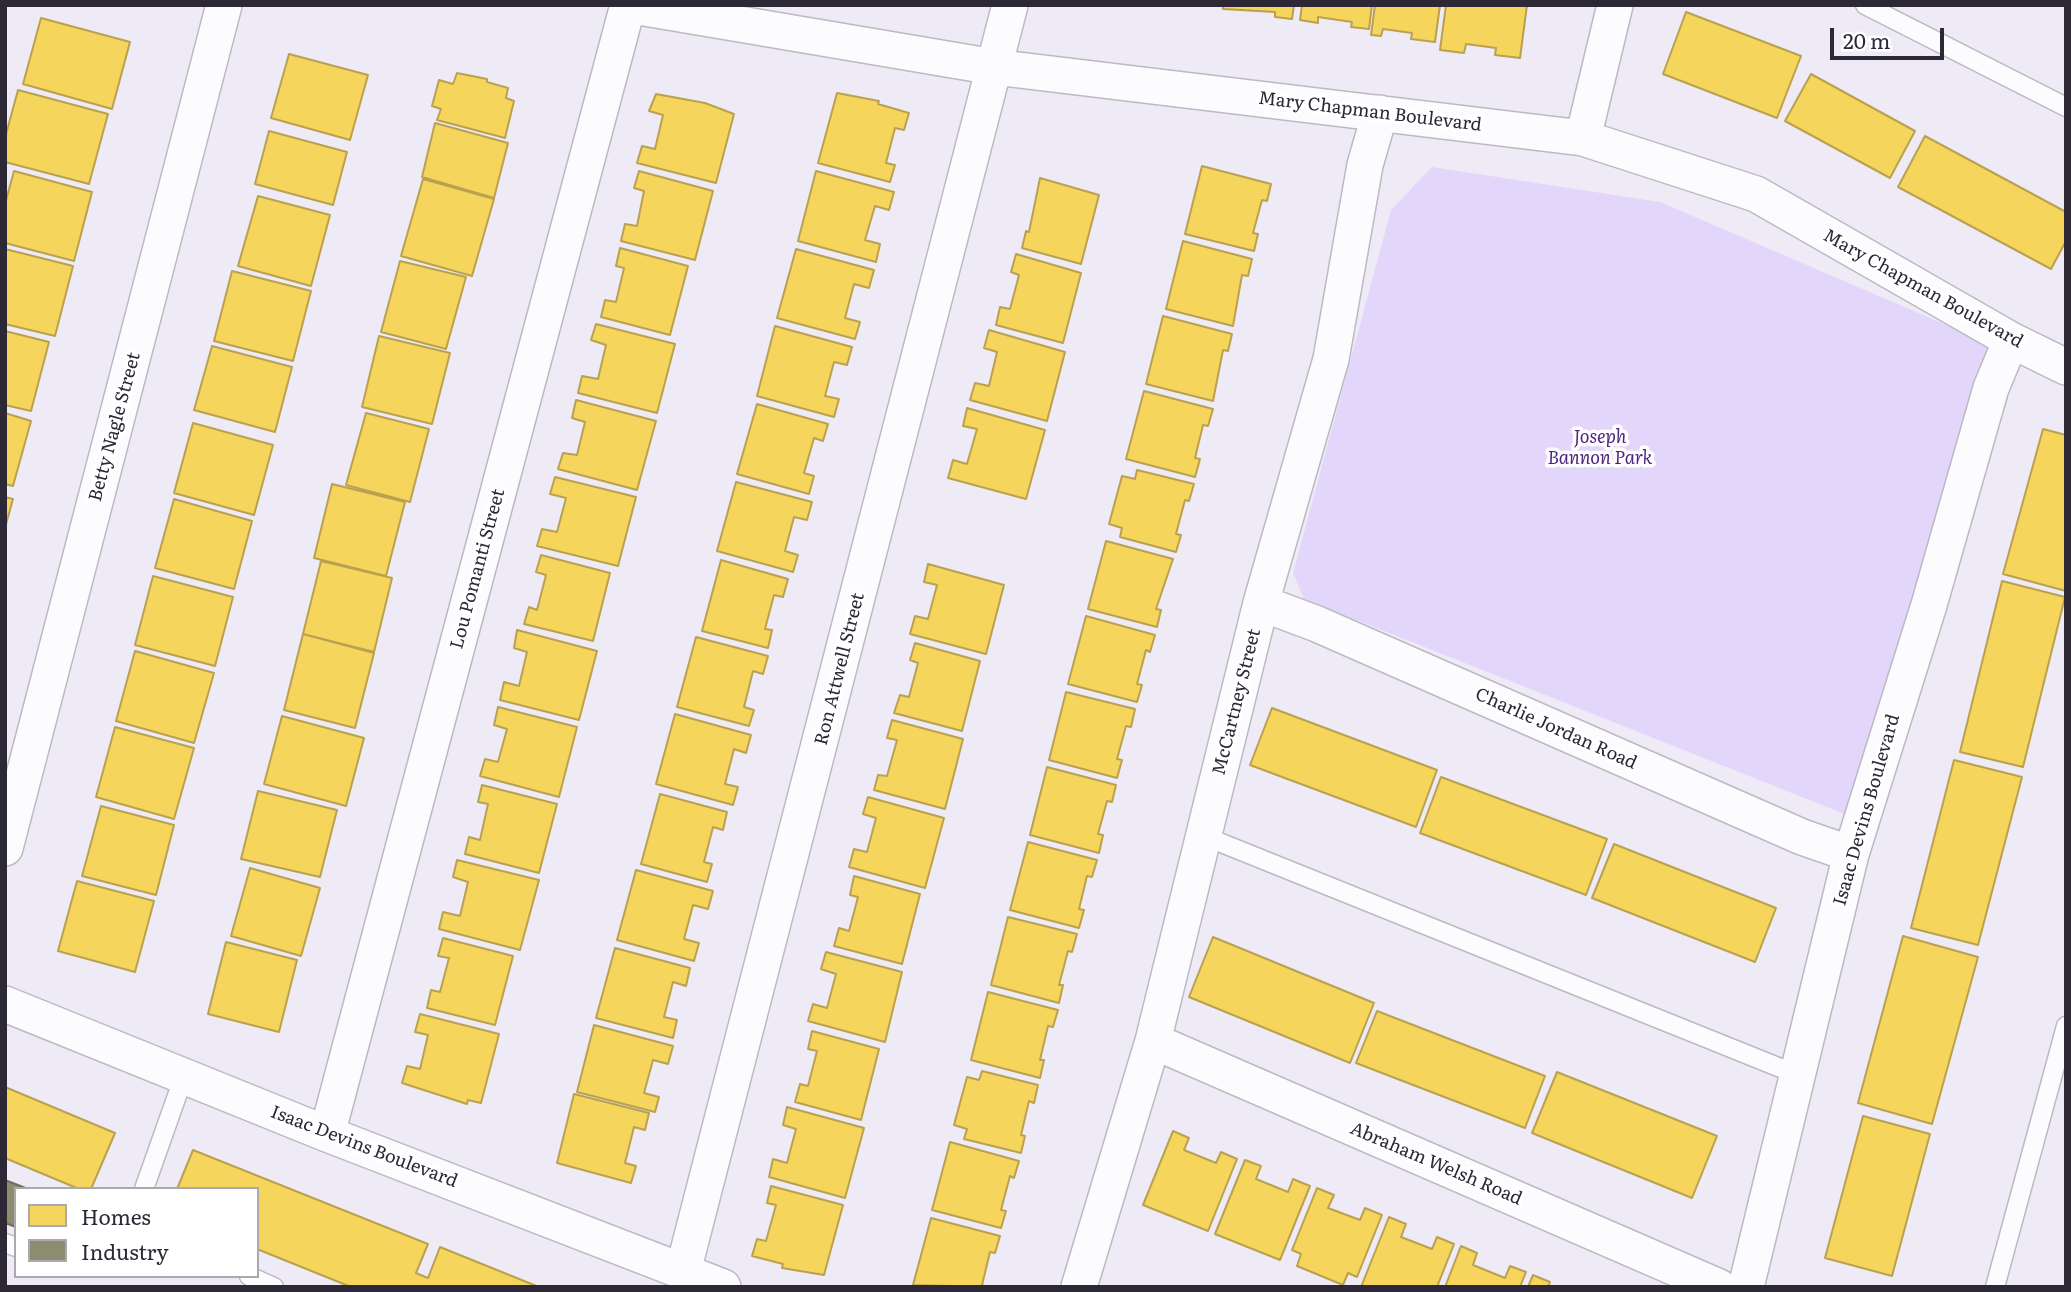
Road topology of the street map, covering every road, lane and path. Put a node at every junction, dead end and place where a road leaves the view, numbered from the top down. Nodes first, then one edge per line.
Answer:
1 (224, 5) edge
2 (628, 5) edge
3 (1010, 5) edge
4 (1615, 5) edge
5 (1865, 5) edge
6 (994, 67) junction
7 (2066, 107) edge
8 (1380, 113) junction
9 (1583, 138) junction
10 (2011, 340) junction
11 (2066, 367) edge
12 (1261, 603) junction
13 (1204, 836) junction
14 (5, 848) edge
15 (1851, 854) junction
16 (5, 1004) edge
17 (2066, 1026) edge
18 (1153, 1041) junction
19 (1798, 1075) junction
20 (184, 1076) junction
21 (327, 1134) junction
22 (145, 1187) edge
23 (682, 1270) junction
24 (254, 1278) edge
25 (274, 1287) edge
26 (723, 1287) edge
27 (1079, 1287) edge
28 (1719, 1287) edge
29 (1746, 1287) edge
30 (1995, 1287) edge

1 - 14 street, Betty Nagle Street
2 - 6 street, Mary Chapman Boulevard
2 - 21 street, Lou Pomanti Street
3 - 6 street, Ron Attwell Street
4 - 9 street
5 - 7 lane
6 - 8 street, Mary Chapman Boulevard
6 - 23 street, Ron Attwell Street
8 - 9 street, Mary Chapman Boulevard
8 - 12 street, McCartney Street
9 - 10 street, Mary Chapman Boulevard
10 - 11 street, Mary Chapman Boulevard
10 - 15 street, Isaac Devins Boulevard
12 - 13 street, McCartney Street
12 - 15 street, Charlie Jordan Road
13 - 18 street, McCartney Street
13 - 19 lane
15 - 19 street, Isaac Devins Boulevard
16 - 20 street, Isaac Devins Boulevard
17 - 30 lane
18 - 27 street, McCartney Street
18 - 28 street, Abraham Welsh Road
19 - 29 street, Isaac Devins Boulevard
20 - 21 street, Isaac Devins Boulevard
20 - 22 lane
21 - 23 street, Isaac Devins Boulevard
23 - 26 street, Isaac Devins Boulevard
24 - 25 lane

